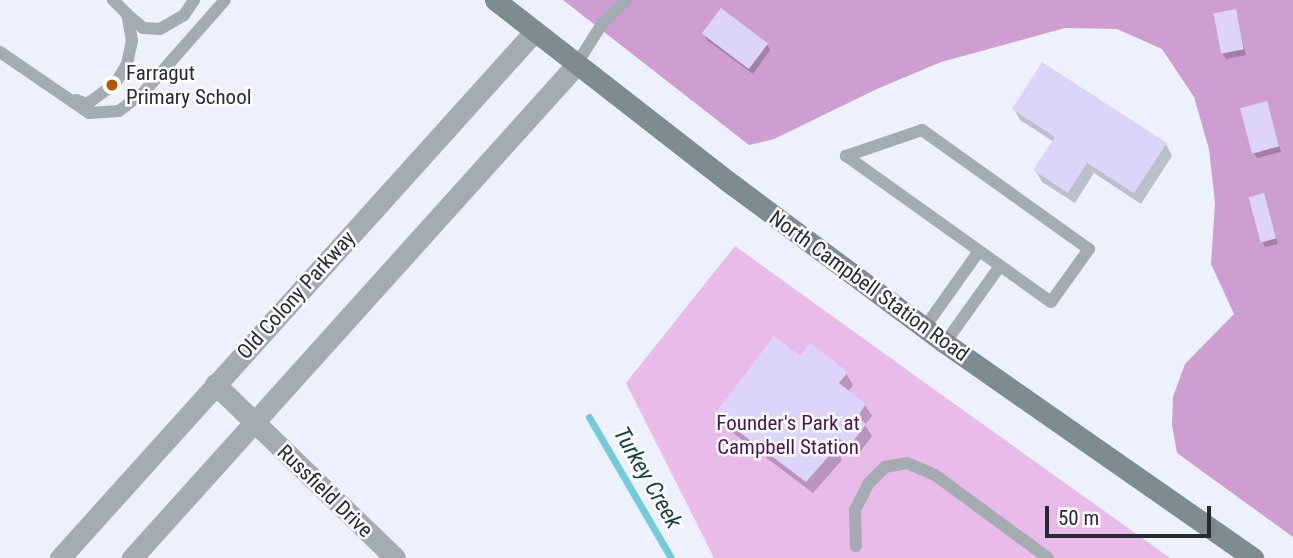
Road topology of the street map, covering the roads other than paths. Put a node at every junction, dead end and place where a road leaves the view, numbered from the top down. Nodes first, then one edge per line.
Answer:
1 (113, 0) edge
2 (225, 0) edge
3 (495, 0) edge
4 (626, 0) edge
5 (193, 1) edge
6 (127, 14) junction
7 (534, 32) junction
8 (0, 52) edge
9 (576, 65) junction
10 (62, 95) junction
11 (979, 251) junction
12 (1000, 266) junction
13 (925, 327) junction
14 (945, 342) junction
15 (215, 384) junction
16 (255, 425) junction
17 (856, 546) dead end
18 (60, 558) edge
19 (132, 558) edge
20 (395, 558) edge
21 (1048, 558) edge
22 (1253, 558) edge

1 - 6 lane
2 - 10 lane
3 - 7 main road, North Campbell Station Road
4 - 9 lane
5 - 6 lane
6 - 10 lane
7 - 9 main road, North Campbell Station Road
7 - 15 street, Old Colony Parkway
8 - 10 lane
9 - 13 main road, North Campbell Station Road
9 - 16 street
11 - 12 lane
11 - 12 lane
11 - 13 lane
12 - 14 lane
13 - 14 main road, North Campbell Station Road
14 - 22 main road, North Campbell Station Road
15 - 16 street, Russfield Drive
15 - 18 street, Old Colony Parkway
16 - 19 street
16 - 20 street, Russfield Drive
17 - 21 lane

